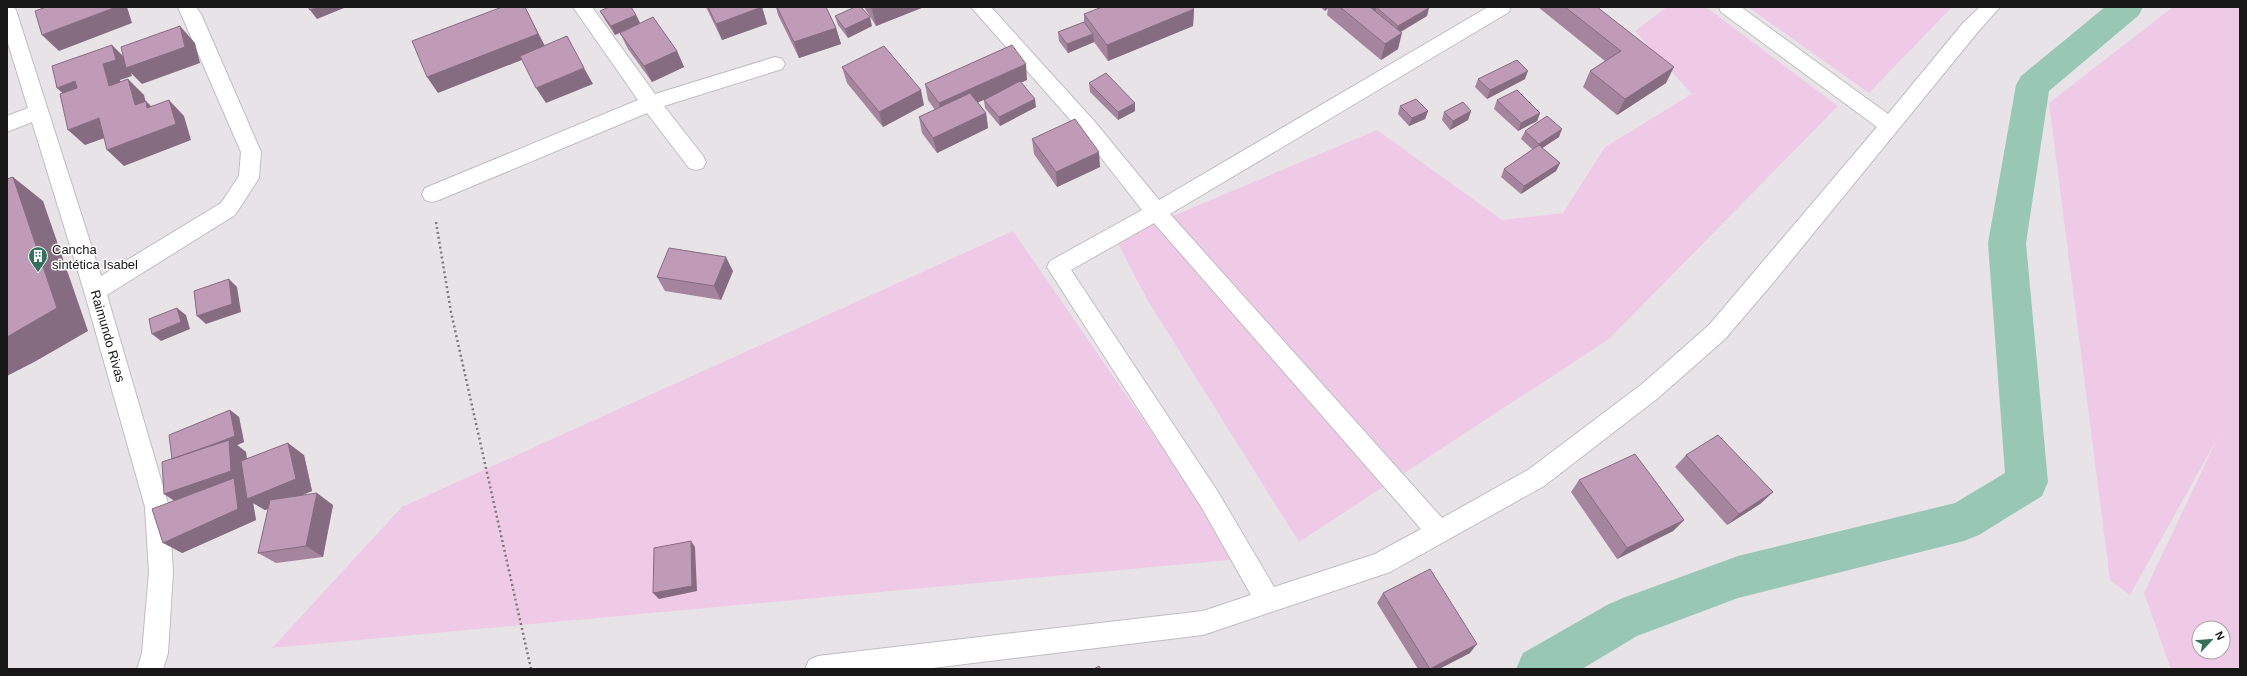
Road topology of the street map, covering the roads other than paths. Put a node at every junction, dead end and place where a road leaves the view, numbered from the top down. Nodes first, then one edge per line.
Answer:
1 (187, 7) edge
2 (582, 7) edge
3 (980, 7) edge
4 (1502, 7) edge
5 (1728, 7) edge
6 (1991, 7) edge
7 (7, 10) edge
8 (775, 64) dead end
9 (651, 103) junction
10 (40, 111) junction
11 (7, 124) edge
12 (1889, 125) junction
13 (696, 162) dead end
14 (432, 194) road end
15 (1156, 212) junction
16 (95, 291) junction
17 (1439, 532) junction
18 (1268, 601) junction
19 (150, 669) edge
20 (818, 669) edge

1 - 16 street
2 - 9 street
3 - 15 street
4 - 15 street
5 - 12 street
6 - 12 street
7 - 10 street, Raimundo Rivas
8 - 9 street
9 - 13 street
9 - 14 street
10 - 11 street
10 - 16 street, Raimundo Rivas
12 - 17 street
15 - 17 street
15 - 18 street
16 - 19 street, Raimundo Rivas
17 - 18 street
18 - 20 street

